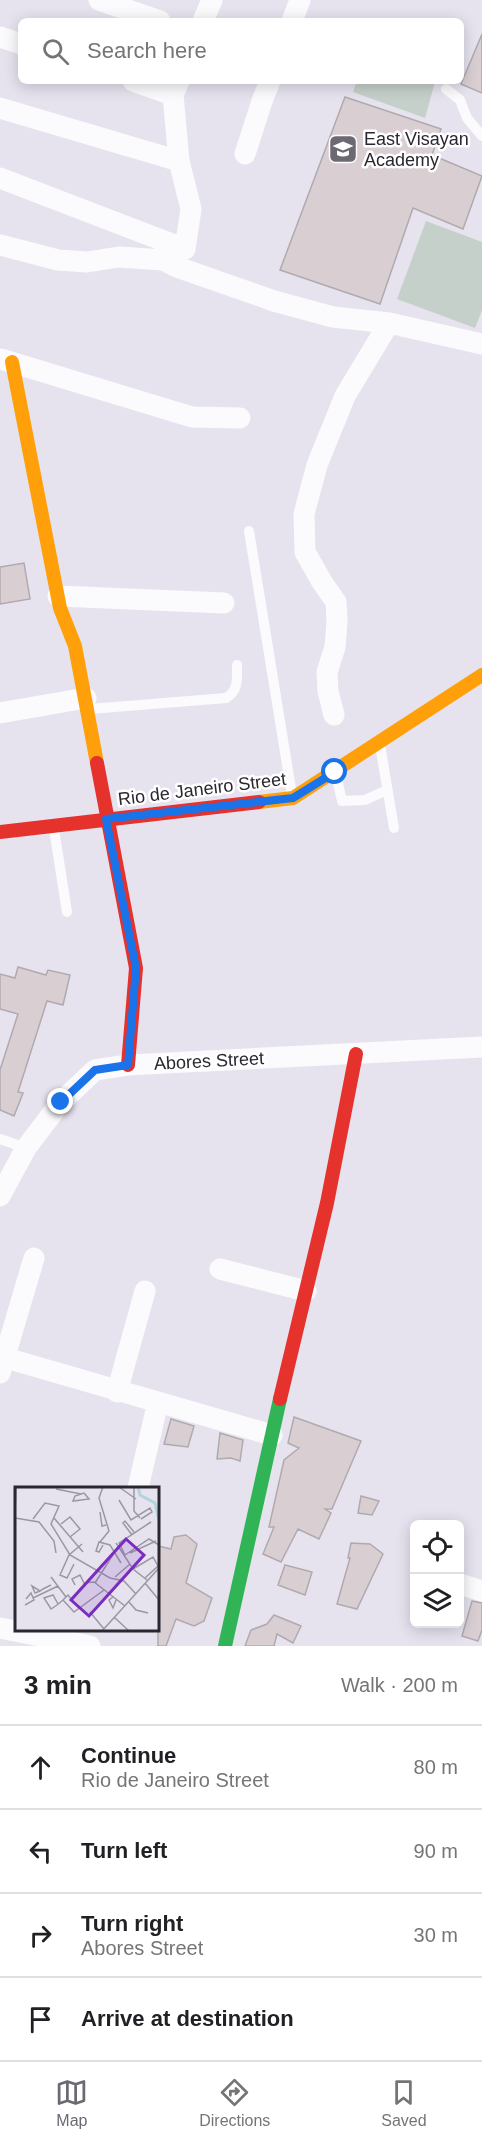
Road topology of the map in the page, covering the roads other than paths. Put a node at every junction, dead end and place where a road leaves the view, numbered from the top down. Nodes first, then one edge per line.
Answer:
1 (99, 0) edge
2 (212, 0) edge
3 (300, 0) edge
4 (151, 18) edge
5 (204, 18) edge
6 (293, 18) edge
7 (0, 37) edge
8 (18, 43) edge
9 (151, 84) edge
10 (269, 84) edge
11 (176, 88) edge
12 (446, 89) dead end
13 (0, 108) edge
14 (482, 136) edge
15 (245, 154) dead end
16 (179, 161) junction
17 (0, 178) edge
18 (0, 245) edge
19 (389, 323) junction
20 (482, 344) edge
21 (6, 361) edge
22 (240, 418) dead end
23 (249, 531) dead end
24 (58, 596) junction
25 (224, 603) dead end
26 (237, 665) dead end
27 (482, 675) edge
28 (87, 703) junction
29 (0, 712) edge
30 (334, 715) dead end
31 (379, 743) junction
32 (335, 772) junction
33 (387, 790) junction
34 (293, 798) junction
35 (106, 819) junction
36 (53, 826) junction
37 (394, 828) dead end
38 (0, 832) edge
39 (67, 912) dead end
40 (482, 1047) edge
41 (356, 1054) junction
42 (128, 1065) junction
43 (0, 1139) edge
44 (26, 1148) junction
45 (0, 1196) edge
46 (34, 1258) dead end
47 (220, 1269) dead end
48 (145, 1291) dead end
49 (306, 1291) junction
50 (3, 1366) edge
51 (117, 1392) junction
52 (158, 1402) junction
53 (272, 1435) junction
54 (138, 1487) edge
55 (464, 1586) edge
56 (482, 1591) edge
57 (0, 1628) edge
58 (90, 1646) edge
59 (225, 1646) edge

1 - 4 street
2 - 5 street
3 - 6 street
7 - 8 street
9 - 11 street
10 - 15 street
11 - 16 street
12 - 14 lane
13 - 16 street
16 - 17 street
18 - 19 street
19 - 20 street
19 - 30 street
21 - 22 street
21 - 24 street
23 - 34 lane
24 - 25 street
24 - 28 street
26 - 28 lane
27 - 31 street, Rio de Janeiro Street
28 - 29 street
28 - 35 street
31 - 32 street, Rio de Janeiro Street
31 - 33 lane
32 - 33 lane
32 - 34 street, Rio de Janeiro Street
33 - 37 lane
34 - 35 street, Rio de Janeiro Street
35 - 36 street, Rio de Janeiro Street
35 - 42 street
36 - 38 street, Rio de Janeiro Street
36 - 39 lane
40 - 41 street, Abores Street
41 - 42 street, Abores Street
41 - 49 street
42 - 44 street, Abores Street
43 - 44 lane
44 - 45 street, Abores Street
46 - 50 street
47 - 49 street
48 - 51 street
49 - 53 street
50 - 51 street
51 - 52 street
52 - 53 street
52 - 54 street
53 - 59 street
55 - 56 street
57 - 58 street

